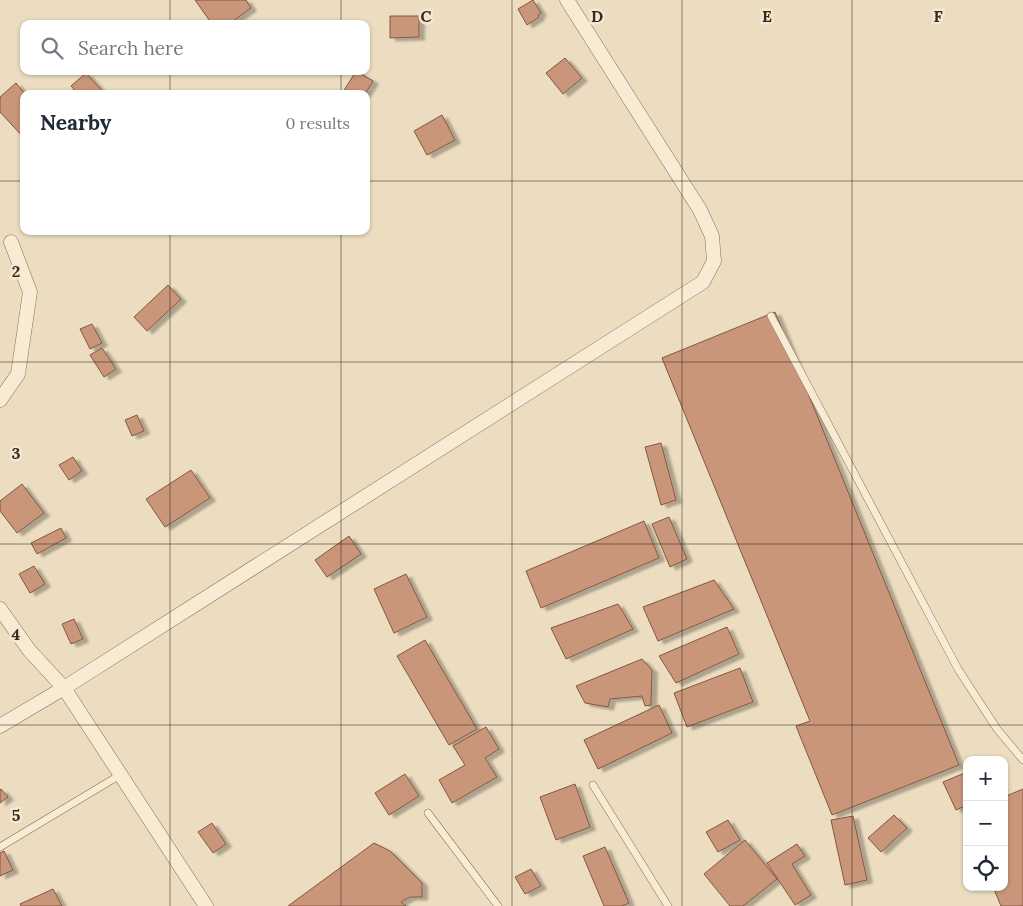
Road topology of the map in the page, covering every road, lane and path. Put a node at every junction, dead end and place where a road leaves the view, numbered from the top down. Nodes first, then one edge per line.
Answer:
1 (567, 0) edge
2 (11, 242) dead end
3 (771, 316) dead end
4 (0, 400) edge
5 (0, 609) edge
6 (64, 688) junction
7 (0, 726) edge
8 (1023, 760) edge
9 (120, 775) junction
10 (593, 785) dead end
11 (428, 813) dead end
12 (0, 847) edge
13 (206, 906) edge
14 (498, 906) edge
15 (668, 906) edge

1 - 6 street
2 - 4 street
3 - 8 lane
5 - 6 street
6 - 7 street
6 - 9 street
9 - 12 lane
9 - 13 street
10 - 15 lane
11 - 14 lane

